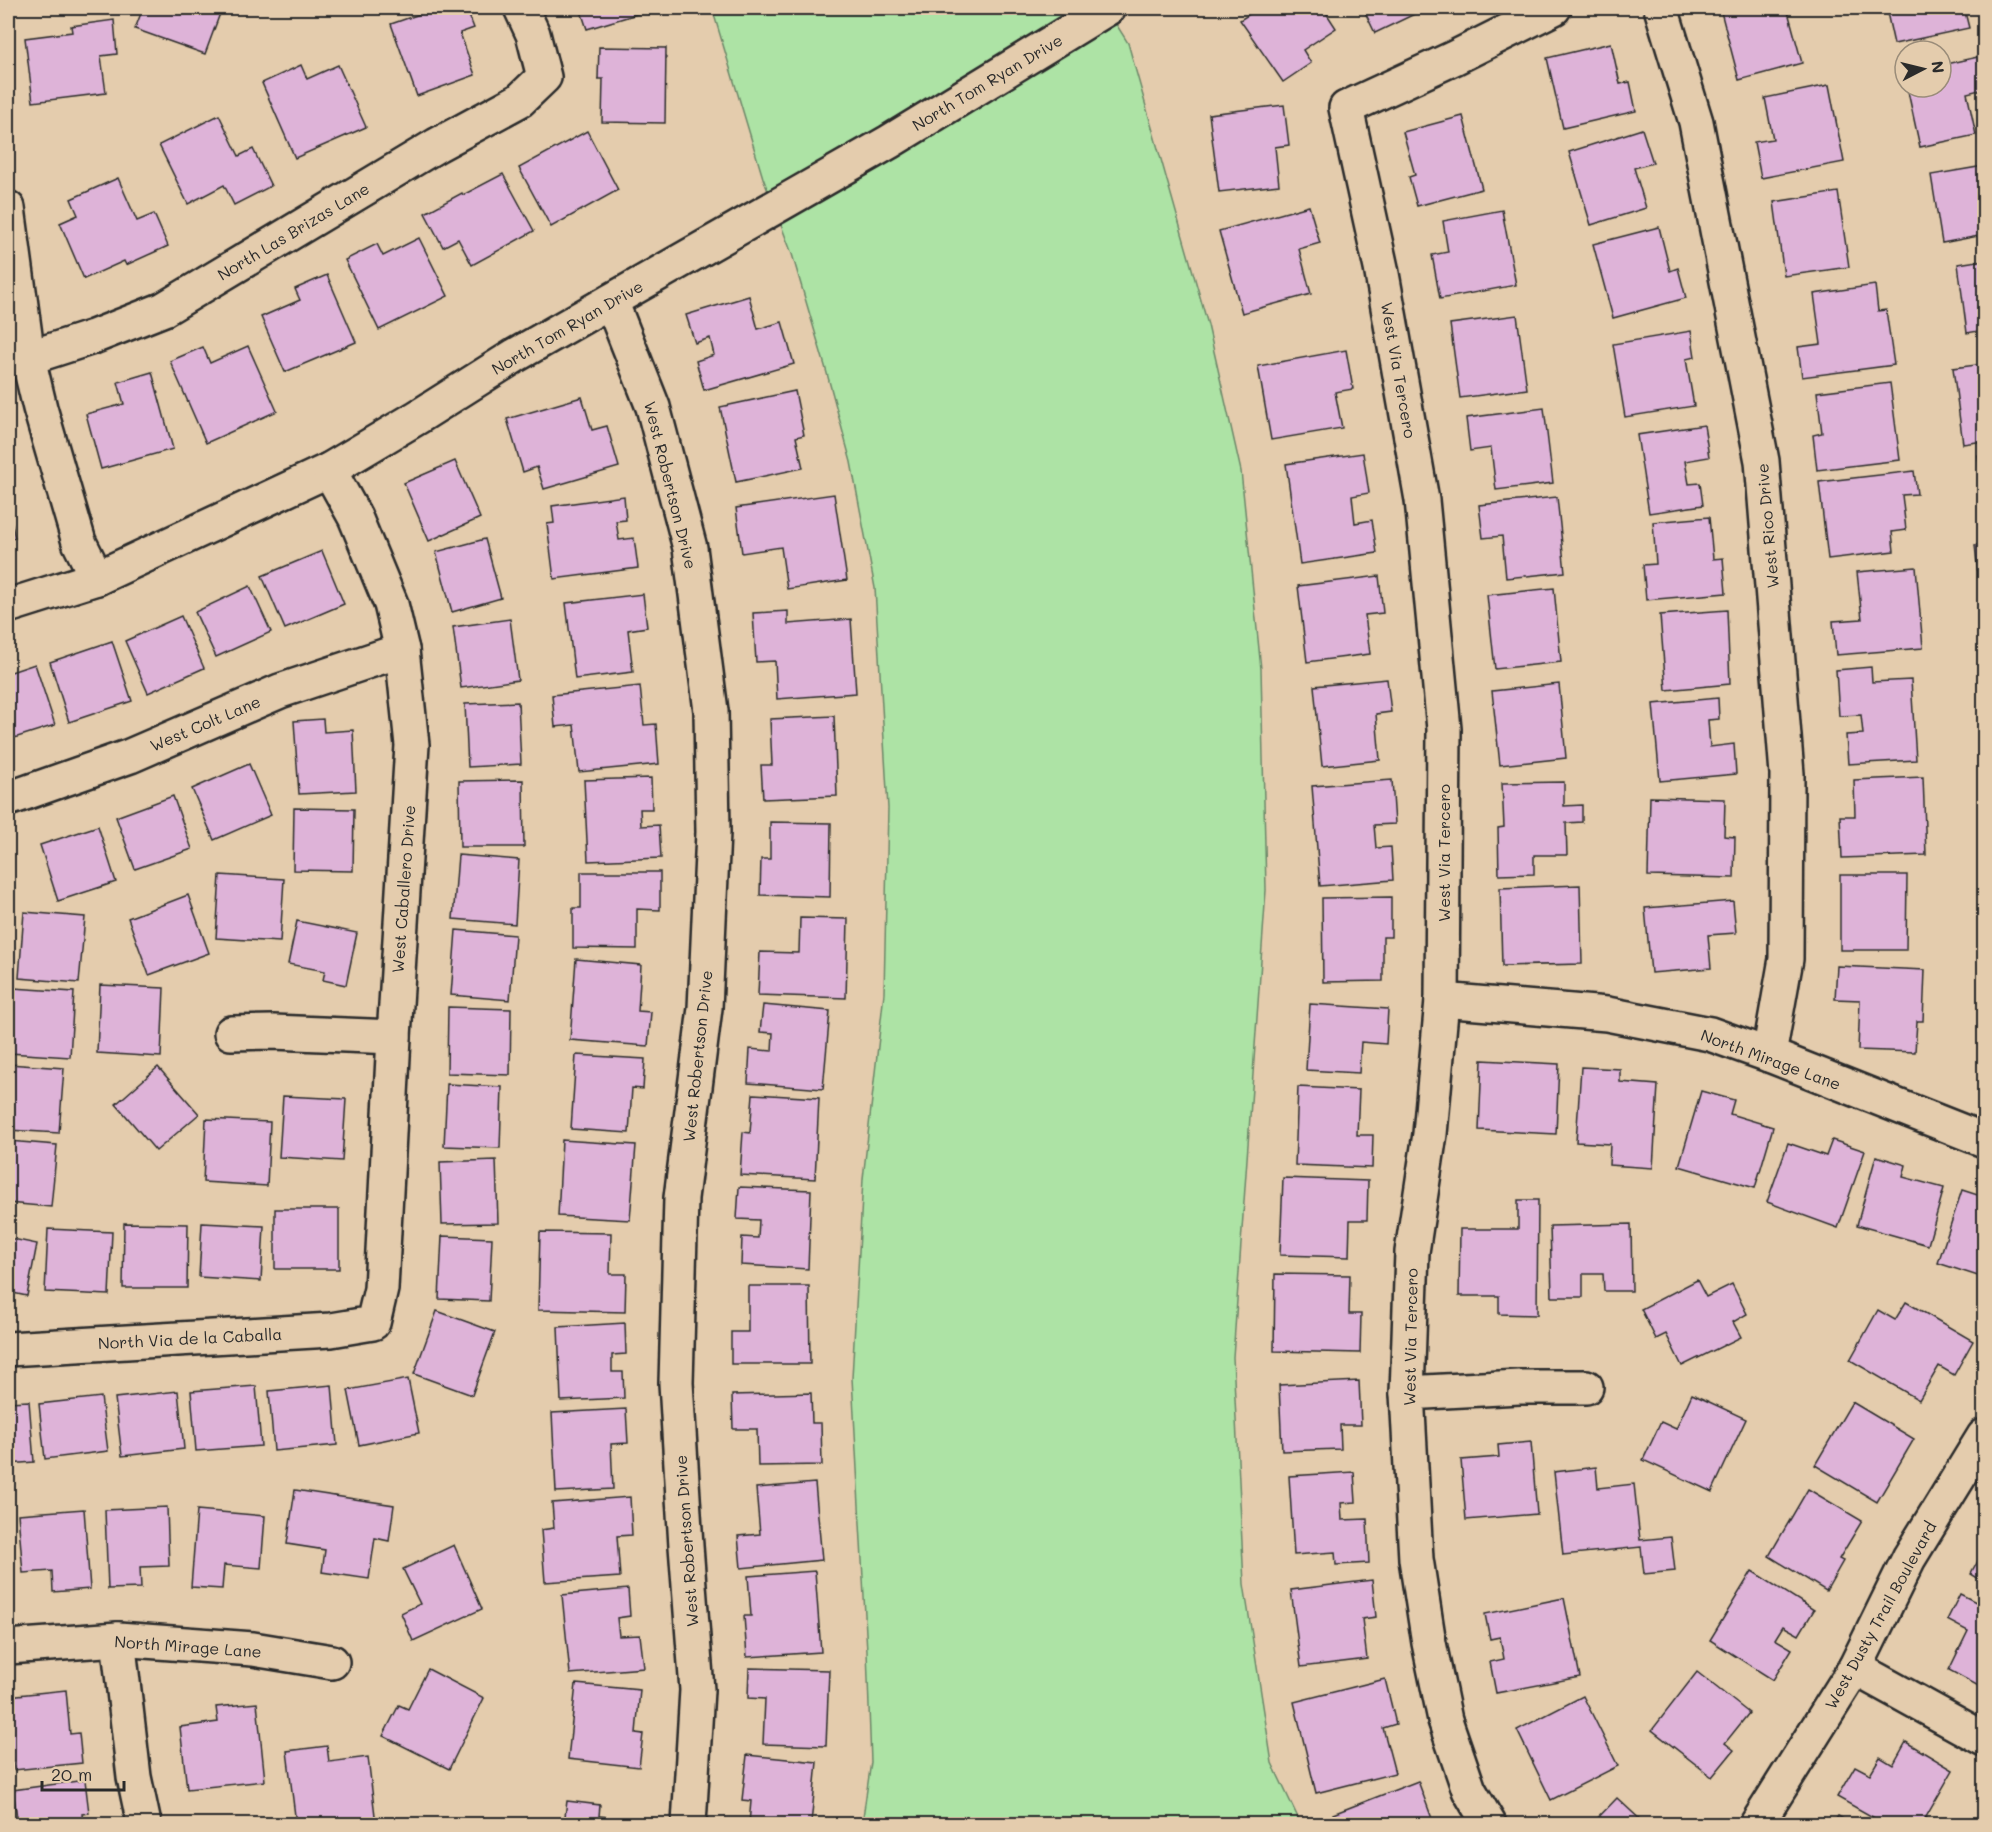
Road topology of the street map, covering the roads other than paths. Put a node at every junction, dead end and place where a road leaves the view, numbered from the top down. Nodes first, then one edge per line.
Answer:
1 (521, 8) edge
2 (1108, 8) edge
3 (1554, 8) edge
4 (1661, 8) edge
5 (8, 208) edge
6 (611, 301) junction
7 (28, 358) junction
8 (329, 470) junction
9 (97, 578) junction
10 (8, 606) edge
11 (402, 650) junction
12 (8, 799) edge
13 (1442, 1000) junction
14 (231, 1033) dead end
15 (394, 1036) junction
16 (1768, 1055) junction
17 (1984, 1140) edge
18 (373, 1323) joint
19 (8, 1349) edge
20 (1586, 1387) dead end
21 (1407, 1393) junction
22 (1984, 1436) edge
23 (118, 1639) junction
24 (8, 1647) edge
25 (332, 1662) dead end
26 (1855, 1668) junction
27 (1984, 1739) edge
28 (144, 1824) edge
29 (689, 1824) edge
30 (1489, 1824) edge
31 (1757, 1824) edge

1 - 7 street, North Las Brizas Lane
2 - 6 street, North Tom Ryan Drive
3 - 13 street, West Via Tercero
4 - 16 street, West Rico Drive
5 - 7 street
6 - 8 street, North Tom Ryan Drive
6 - 29 street, West Robertson Drive
7 - 9 street
8 - 9 street, North Tom Ryan Drive
8 - 11 street, West Caballero Drive
9 - 10 street, North Tom Ryan Drive
11 - 12 street, West Colt Lane
11 - 15 street, West Caballero Drive
13 - 16 street, North Mirage Lane
13 - 21 street, West Via Tercero
14 - 15 street
15 - 18 street, West Caballero Drive
16 - 17 street, North Mirage Lane
18 - 19 street, North Via de la Caballa
20 - 21 street
21 - 30 street, West Via Tercero
22 - 26 street, West Dusty Trail Boulevard
23 - 24 street, North Mirage Lane
23 - 25 street, North Mirage Lane
23 - 28 street
26 - 27 street
26 - 31 street, West Dusty Trail Boulevard

